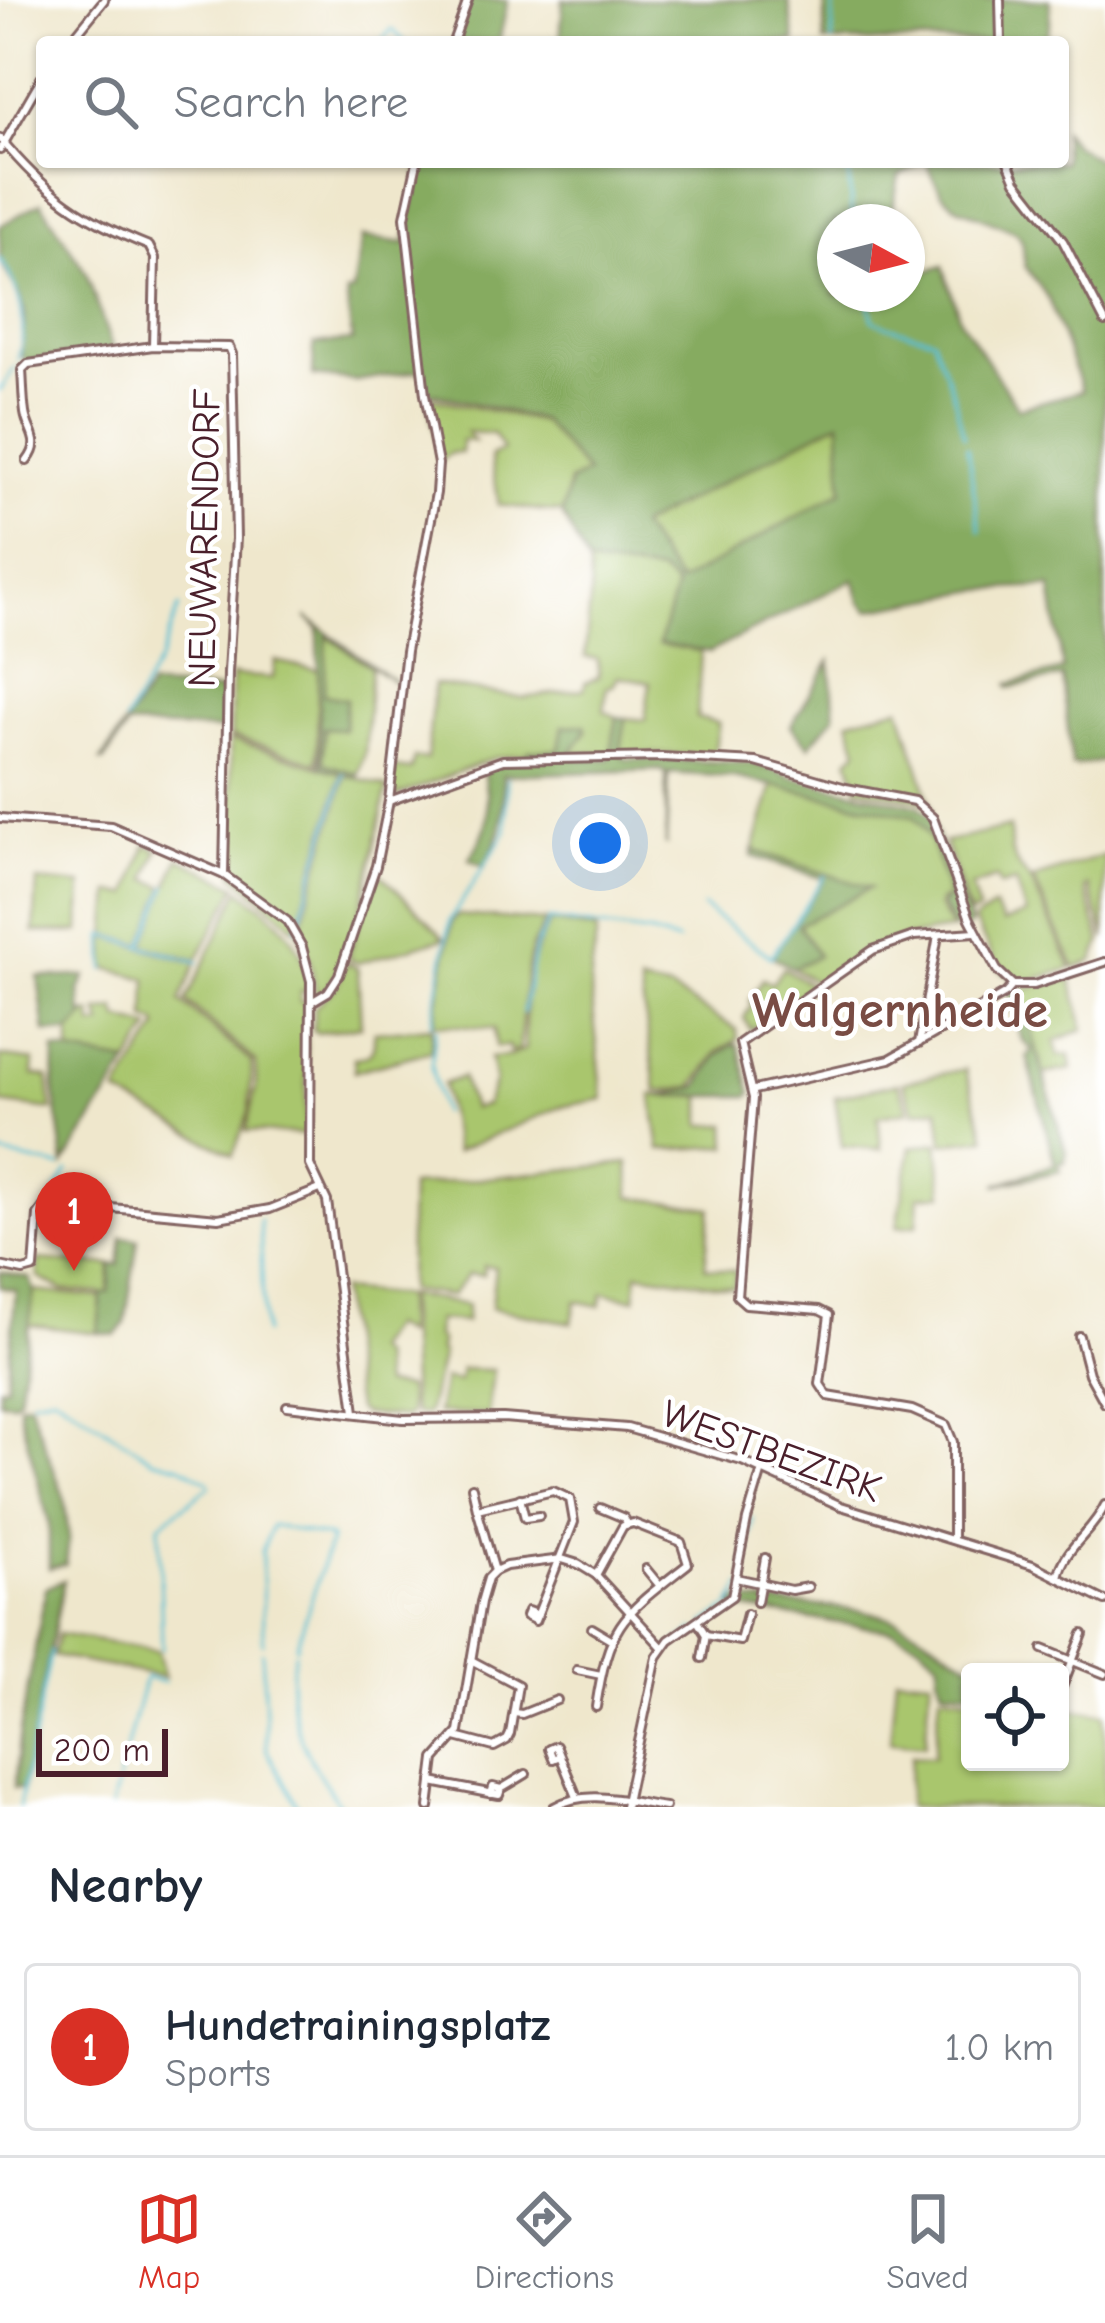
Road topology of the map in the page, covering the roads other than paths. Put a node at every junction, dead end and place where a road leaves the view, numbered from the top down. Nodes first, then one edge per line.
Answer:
1 (104, 0) edge
2 (468, 0) edge
3 (1000, 0) edge
4 (75, 36) edge
5 (455, 36) edge
6 (1001, 36) edge
7 (36, 87) edge
8 (1, 144) edge
9 (416, 168) edge
10 (1011, 168) edge
11 (1105, 322) edge
12 (153, 346) junction
13 (27, 461) dead end
14 (388, 801) junction
15 (0, 818) edge
16 (224, 874) junction
17 (976, 932) junction
18 (938, 934) junction
19 (1105, 962) edge
20 (1012, 985) junction
21 (313, 1000) junction
22 (924, 1018) junction
23 (952, 1022) junction
24 (920, 1043) junction
25 (753, 1094) junction
26 (320, 1189) junction
27 (0, 1266) edge
28 (1079, 1336) dead end
29 (1105, 1403) edge
30 (287, 1406) dead end
31 (355, 1412) junction
32 (762, 1471) junction
33 (472, 1487) dead end
34 (520, 1498) junction
35 (1105, 1505) edge
36 (601, 1508) dead end
37 (477, 1509) junction
38 (538, 1516) dead end
39 (627, 1523) junction
40 (953, 1539) junction
41 (765, 1558) dead end
42 (562, 1559) junction
43 (646, 1570) dead end
44 (495, 1571) junction
45 (596, 1575) junction
46 (1058, 1577) junction
47 (736, 1578) junction
48 (760, 1583) junction
49 (660, 1586) junction
50 (808, 1587) dead end
51 (1105, 1600) edge
52 (757, 1601) dead end
53 (628, 1610) junction
54 (747, 1614) dead end
55 (538, 1615) dead end
56 (697, 1621) junction
57 (592, 1628) dead end
58 (1083, 1634) dead end
59 (706, 1635) junction
60 (612, 1640) junction
61 (662, 1647) junction
62 (1043, 1649) dead end
63 (702, 1658) dead end
64 (471, 1660) junction
65 (1072, 1661) junction
66 (1069, 1669) edge
67 (577, 1670) dead end
68 (1105, 1674) edge
69 (601, 1675) junction
70 (557, 1700) dead end
71 (596, 1707) dead end
72 (514, 1713) junction
73 (457, 1737) junction
74 (560, 1756) dead end
75 (526, 1774) dead end
76 (432, 1782) junction
77 (577, 1797) junction
78 (626, 1804) edge
79 (429, 1807) edge
80 (554, 1807) edge
81 (665, 1807) edge

1 - 4 street
2 - 5 street
3 - 6 street
7 - 8 street
8 - 12 street, NEUWARENDORF
9 - 14 street
10 - 11 street
12 - 13 street
12 - 16 street, NEUWARENDORF
14 - 17 street
14 - 21 street
15 - 16 street
16 - 21 street
17 - 18 street
17 - 20 street
18 - 22 street
18 - 25 street
19 - 20 street
20 - 23 street
21 - 26 street
22 - 23 street
22 - 24 street
23 - 24 street
24 - 25 street
25 - 40 street, WESTBEZIRK
26 - 27 street
26 - 31 street
28 - 29 street
30 - 31 street, WESTBEZIRK
31 - 32 street, WESTBEZIRK
32 - 40 street, WESTBEZIRK
32 - 47 street
33 - 37 street
34 - 37 street
34 - 38 street
34 - 42 street
35 - 46 street
36 - 39 street
37 - 44 street
39 - 45 street
39 - 49 street
40 - 46 street, WESTBEZIRK
41 - 48 street
42 - 44 street
42 - 45 street
42 - 55 street
43 - 49 street
44 - 64 street
45 - 53 street
46 - 51 street, WESTBEZIRK
47 - 48 street
47 - 56 street
48 - 50 street
48 - 52 street
49 - 53 street
53 - 60 street
53 - 61 street
54 - 59 street
56 - 59 street
56 - 61 street
57 - 60 street
58 - 65 street
59 - 63 street
60 - 69 street
61 - 78 street
62 - 65 street
64 - 72 street
64 - 73 street
65 - 66 street
65 - 68 street
67 - 69 street
69 - 71 street
70 - 72 street
72 - 73 street
73 - 76 street
74 - 77 street
75 - 76 street
76 - 79 street
77 - 78 street
77 - 80 street
78 - 81 street

